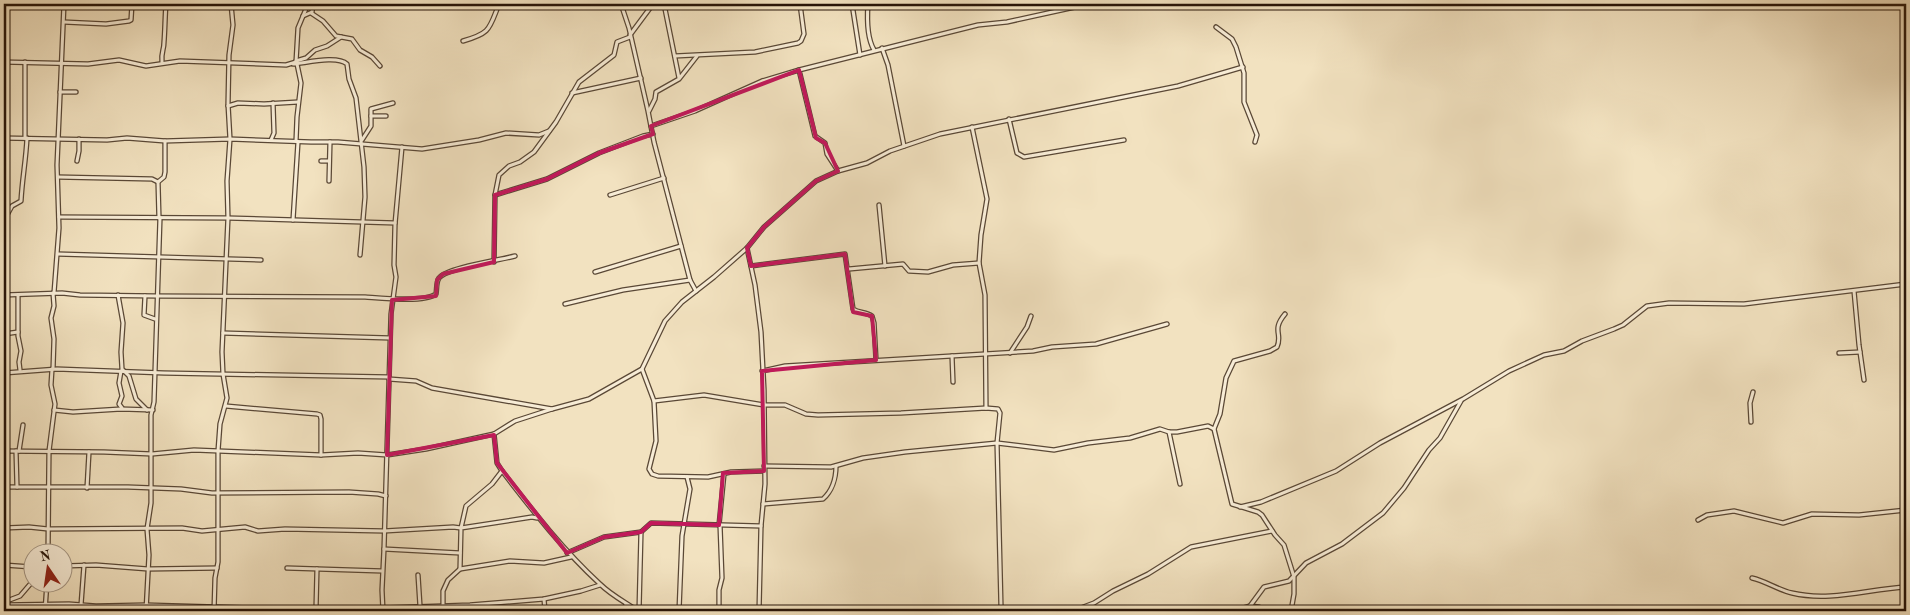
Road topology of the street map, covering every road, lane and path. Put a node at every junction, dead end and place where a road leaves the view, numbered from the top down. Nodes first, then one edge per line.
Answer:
1 (64, 4) edge
2 (132, 4) edge
3 (166, 4) edge
4 (231, 4) edge
5 (308, 4) edge
6 (313, 4) edge
7 (499, 4) edge
8 (621, 4) edge
9 (653, 4) edge
10 (664, 4) edge
11 (800, 4) edge
12 (852, 4) edge
13 (868, 4) edge
14 (1089, 4) edge
15 (311, 13) junction
16 (303, 16) junction
17 (63, 22) junction
18 (1216, 27) dead end
19 (630, 36) junction
20 (341, 37) junction
21 (463, 41) dead end
22 (882, 48) junction
23 (874, 50) junction
24 (860, 55) junction
25 (675, 56) junction
26 (697, 56) junction
27 (4, 62) edge
28 (25, 62) junction
29 (61, 62) junction
30 (162, 62) junction
31 (229, 63) junction
32 (295, 63) junction
33 (380, 66) dead end
34 (1242, 67) junction
35 (799, 70) junction
36 (641, 78) junction
37 (679, 78) junction
38 (60, 92) junction
39 (76, 92) dead end
40 (572, 93) junction
41 (273, 102) junction
42 (298, 102) junction
43 (393, 104) dead end
44 (228, 106) junction
45 (648, 111) junction
46 (371, 116) junction
47 (386, 116) dead end
48 (1009, 119) junction
49 (651, 126) junction
50 (972, 127) junction
51 (549, 131) junction
52 (653, 134) junction
53 (4, 138) edge
54 (26, 138) junction
55 (58, 138) junction
56 (79, 139) junction
57 (230, 139) junction
58 (270, 140) junction
59 (1124, 140) dead end
60 (165, 141) junction
61 (297, 142) junction
62 (330, 142) junction
63 (362, 142) junction
64 (1255, 142) dead end
65 (904, 146) junction
66 (402, 147) junction
67 (77, 161) dead end
68 (320, 161) dead end
69 (329, 161) junction
70 (838, 171) junction
71 (58, 177) junction
72 (664, 178) junction
73 (329, 181) dead end
74 (158, 182) junction
75 (495, 195) junction
76 (610, 195) dead end
77 (879, 205) dead end
78 (4, 217) edge
79 (59, 217) junction
80 (159, 218) junction
81 (228, 218) junction
82 (293, 220) junction
83 (362, 222) junction
84 (395, 223) junction
85 (681, 246) junction
86 (747, 248) junction
87 (58, 254) junction
88 (360, 255) dead end
89 (515, 256) dead end
90 (158, 257) junction
91 (226, 259) junction
92 (261, 260) dead end
93 (494, 262) junction
94 (979, 263) junction
95 (751, 266) junction
96 (884, 266) junction
97 (849, 269) junction
98 (595, 272) dead end
99 (690, 280) junction
100 (1906, 284) edge
101 (696, 291) junction
102 (1854, 291) junction
103 (54, 293) junction
104 (118, 294) junction
105 (4, 295) edge
106 (18, 295) junction
107 (145, 296) junction
108 (156, 296) junction
109 (225, 296) junction
110 (392, 300) junction
111 (565, 304) dead end
112 (1285, 314) dead end
113 (1031, 316) dead end
114 (156, 319) junction
115 (1167, 324) dead end
116 (18, 332) junction
117 (223, 333) junction
118 (4, 334) edge
119 (390, 338) junction
120 (1860, 352) junction
121 (1839, 353) dead end
122 (984, 354) junction
123 (1009, 354) junction
124 (952, 356) junction
125 (876, 360) junction
126 (52, 369) junction
127 (642, 369) junction
128 (20, 370) junction
129 (762, 370) junction
130 (123, 372) junction
131 (4, 373) edge
132 (154, 373) junction
133 (223, 374) junction
134 (389, 378) junction
135 (1864, 380) dead end
136 (953, 382) dead end
137 (1753, 392) dead end
138 (1463, 399) junction
139 (654, 401) junction
140 (764, 405) junction
141 (226, 406) junction
142 (986, 408) junction
143 (123, 409) junction
144 (552, 409) junction
145 (54, 410) junction
146 (147, 410) junction
147 (153, 410) junction
148 (1751, 422) dead end
149 (23, 425) dead end
150 (1214, 429) junction
151 (1168, 432) junction
152 (494, 434) junction
153 (997, 443) junction
154 (4, 451) edge
155 (17, 451) junction
156 (49, 451) junction
157 (218, 451) junction
158 (89, 452) junction
159 (152, 454) junction
160 (321, 455) junction
161 (387, 455) junction
162 (764, 466) junction
163 (836, 466) junction
164 (502, 471) junction
165 (764, 471) junction
166 (724, 473) junction
167 (687, 477) junction
168 (1180, 484) dead end
169 (16, 487) junction
170 (4, 488) edge
171 (48, 488) junction
172 (87, 488) junction
173 (151, 488) junction
174 (218, 493) junction
175 (386, 496) junction
176 (763, 504) junction
177 (1240, 507) junction
178 (1906, 510) edge
179 (538, 519) junction
180 (1698, 520) dead end
181 (685, 523) junction
182 (719, 525) junction
183 (761, 526) junction
184 (4, 528) edge
185 (461, 528) junction
186 (48, 529) junction
187 (147, 529) junction
188 (217, 530) junction
189 (384, 531) junction
190 (1272, 531) junction
191 (641, 532) junction
192 (48, 542) edge
193 (384, 549) junction
194 (460, 553) junction
195 (567, 553) junction
196 (571, 556) junction
197 (4, 565) edge
198 (84, 565) junction
199 (22, 566) edge
200 (72, 566) edge
201 (217, 568) junction
202 (287, 568) dead end
203 (148, 569) junction
204 (317, 569) junction
205 (460, 569) junction
206 (382, 571) junction
207 (418, 575) dead end
208 (1294, 577) junction
209 (1752, 578) dead end
210 (600, 585) junction
211 (1906, 587) edge
212 (23, 592) edge
213 (46, 592) edge
214 (544, 599) junction
215 (4, 604) edge
216 (626, 604) junction
217 (45, 605) junction
218 (82, 605) junction
219 (146, 605) junction
220 (214, 606) junction
221 (420, 606) junction
222 (443, 606) junction
223 (1250, 606) junction
224 (316, 608) junction
225 (251, 609) edge
226 (383, 609) edge
227 (45, 611) edge
228 (146, 611) edge
229 (214, 611) edge
230 (545, 611) edge
231 (625, 611) edge
232 (638, 611) edge
233 (679, 611) edge
234 (719, 611) edge
235 (759, 611) edge
236 (1003, 611) edge
237 (1073, 611) edge
238 (1211, 611) edge
239 (1262, 611) edge
240 (1291, 611) edge

1 - 17 street
2 - 17 street
3 - 30 street
4 - 31 street
5 - 16 street
6 - 15 street
7 - 21 street
8 - 19 street
9 - 19 street
10 - 25 street
11 - 26 street
12 - 24 street
13 - 23 street
14 - 22 street
15 - 16 street
15 - 20 street
16 - 32 street
17 - 29 street
18 - 34 street
19 - 36 street
19 - 40 street
20 - 32 street
20 - 33 street
22 - 23 street
22 - 65 street
23 - 24 street
24 - 35 street
25 - 26 street
25 - 37 street
26 - 37 street
27 - 28 street
28 - 29 street
28 - 54 street
29 - 30 street
29 - 38 street
30 - 31 street
31 - 32 street
31 - 44 street
32 - 42 street
32 - 63 street
34 - 48 street
34 - 64 street
35 - 49 street
35 - 70 street
36 - 40 street
36 - 45 street
37 - 45 street
38 - 39 street
38 - 55 street
40 - 51 street
41 - 42 street
41 - 44 street
41 - 58 street
42 - 61 street
43 - 46 street
44 - 57 street
45 - 49 street
46 - 47 street
46 - 63 street
48 - 50 street
48 - 59 street
49 - 52 street
50 - 65 street
50 - 94 street
51 - 66 street
51 - 75 street
52 - 72 street
52 - 75 street
53 - 54 street
54 - 55 street
54 - 78 street
55 - 56 street
55 - 71 street
56 - 60 street
56 - 67 street
57 - 58 street
57 - 60 street
57 - 81 street
58 - 61 street
60 - 74 street
61 - 62 street
61 - 82 street
62 - 63 street
62 - 69 street
63 - 66 street
63 - 83 street
65 - 70 street
66 - 84 street
68 - 69 street
69 - 73 street
70 - 86 street
71 - 74 street
71 - 79 street
72 - 76 street
72 - 85 street
74 - 80 street
75 - 93 street
77 - 96 street
79 - 80 street
79 - 87 street
80 - 81 street
80 - 90 street
81 - 82 street
81 - 91 street
82 - 83 street
83 - 84 street
83 - 88 street
84 - 110 street
85 - 98 street
85 - 99 street
86 - 95 street
86 - 101 street
87 - 90 street
87 - 103 street
89 - 93 street
90 - 91 street
90 - 108 street
91 - 92 street
91 - 109 street
93 - 110 street
94 - 96 street
94 - 122 street
95 - 97 street
95 - 129 street
96 - 97 street
97 - 125 street
99 - 101 street
99 - 111 street
100 - 102 street
101 - 127 street
102 - 120 street
102 - 138 street
103 - 104 street
103 - 106 street
103 - 126 street
104 - 107 street
104 - 130 street
105 - 106 street
106 - 116 street
107 - 108 street
107 - 114 street
108 - 109 street
108 - 114 street
109 - 110 street
109 - 117 street
110 - 119 street
112 - 150 street
113 - 123 street
114 - 132 street
115 - 123 street
116 - 118 street
116 - 128 street
117 - 119 street
117 - 133 street
119 - 134 street
120 - 121 street
120 - 135 street
122 - 123 street
122 - 124 street
122 - 142 street
124 - 125 street
124 - 136 street
125 - 129 street
126 - 128 street
126 - 130 street
126 - 145 street
127 - 139 street
127 - 144 street
128 - 131 street
129 - 140 street
130 - 132 street
130 - 143 street
130 - 146 street
132 - 133 street
132 - 147 street
133 - 134 street
133 - 141 street
134 - 144 street
134 - 161 street
137 - 148 street
138 - 177 street
138 - 208 street
139 - 140 street
139 - 167 street
140 - 142 street
140 - 162 street
141 - 157 street
141 - 160 street
142 - 153 street
143 - 145 street
143 - 146 street
144 - 152 street
145 - 156 street
146 - 147 street
147 - 159 street
149 - 155 street
150 - 151 street
150 - 177 street
151 - 153 street
151 - 168 street
152 - 161 street
152 - 164 street
153 - 163 street
153 - 236 street
154 - 155 street
155 - 156 street
155 - 169 street
156 - 158 street
156 - 171 street
157 - 159 street
157 - 160 street
157 - 174 street
158 - 159 street
158 - 172 street
159 - 173 street
160 - 161 street
161 - 175 street
162 - 163 street
162 - 165 street
163 - 176 street
164 - 179 street
164 - 185 street
165 - 166 street
165 - 176 street
166 - 167 street
166 - 182 street
167 - 181 street
169 - 170 street
169 - 171 street
171 - 172 street
171 - 186 street
172 - 173 street
173 - 174 street
173 - 187 street
174 - 175 street
174 - 188 street
175 - 189 street
176 - 183 street
177 - 190 street
178 - 180 street
179 - 185 street
179 - 195 street
181 - 182 street
181 - 191 street
181 - 233 street
182 - 183 street
182 - 234 street
183 - 235 street
184 - 186 street
185 - 189 street
185 - 194 street
186 - 187 street
186 - 192 street
187 - 188 street
187 - 203 street
188 - 189 street
188 - 201 street
189 - 193 street
190 - 208 street
190 - 237 street
191 - 195 street
191 - 232 street
193 - 194 street
193 - 206 street
194 - 205 street
195 - 196 street
196 - 205 street
196 - 210 street
197 - 199 street
198 - 200 street
198 - 203 street
198 - 218 street
201 - 203 street
201 - 220 street
202 - 204 street
203 - 219 street
204 - 206 street
204 - 224 street
205 - 222 street
206 - 226 street
207 - 221 street
208 - 223 street
208 - 240 street
209 - 211 street
210 - 214 street
210 - 216 street
212 - 215 street
213 - 217 street
214 - 222 street
214 - 230 street
215 - 217 street
216 - 231 street
216 - 232 street
217 - 218 street
217 - 227 street
218 - 219 street
219 - 220 street
219 - 228 street
220 - 225 street
220 - 229 street
221 - 222 street
221 - 226 street
223 - 238 street
223 - 239 street
224 - 225 street
224 - 226 street

